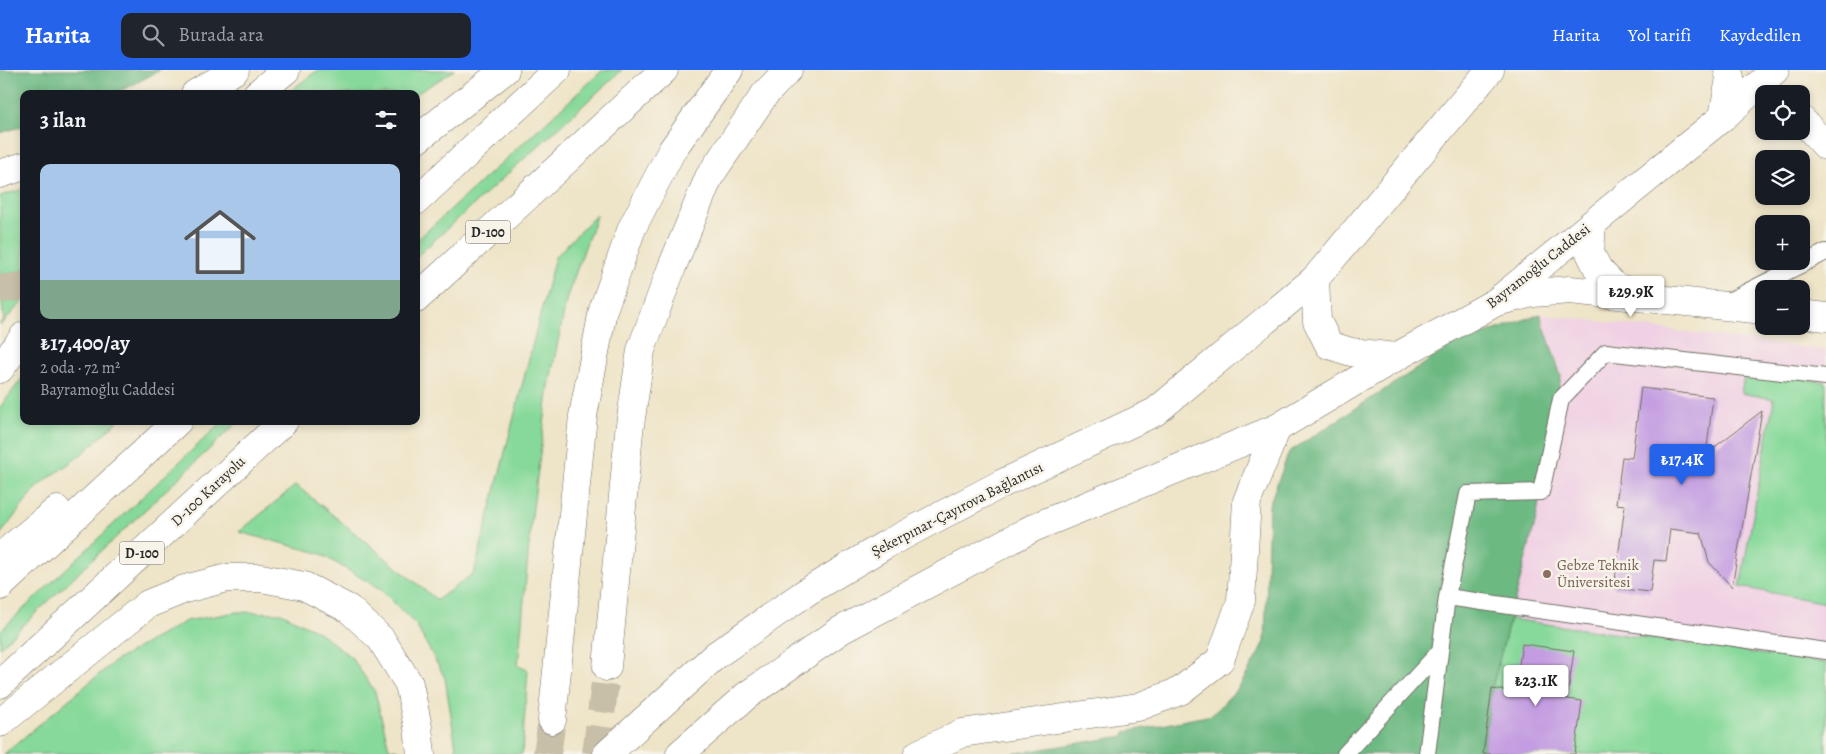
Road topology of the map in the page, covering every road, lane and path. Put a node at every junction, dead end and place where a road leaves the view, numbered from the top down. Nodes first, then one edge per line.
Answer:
1 (235, 70) edge
2 (286, 70) edge
3 (505, 70) edge
4 (557, 70) edge
5 (664, 70) edge
6 (729, 70) edge
7 (788, 70) edge
8 (1490, 70) edge
9 (1728, 70) edge
10 (1775, 70) edge
11 (202, 90) edge
12 (262, 90) edge
13 (1723, 117) junction
14 (1810, 129) edge
15 (420, 137) edge
16 (1826, 146) edge
17 (20, 167) edge
18 (0, 174) edge
19 (420, 197) edge
20 (1592, 224) junction
21 (1826, 252) edge
22 (1316, 279) junction
23 (420, 295) edge
24 (1644, 298) junction
25 (1496, 302) junction
26 (1721, 305) junction
27 (1755, 309) edge
28 (1810, 315) edge
29 (1826, 316) edge
30 (20, 342) edge
31 (1396, 357) junction
32 (0, 369) edge
33 (1826, 377) edge
34 (159, 425) edge
35 (174, 425) edge
36 (280, 425) edge
37 (1277, 428) junction
38 (0, 557) edge
39 (0, 586) edge
40 (1447, 598) junction
41 (1440, 651) junction
42 (1826, 651) edge
43 (607, 667) tunnel mouth
44 (0, 684) edge
45 (552, 720) tunnel mouth
46 (0, 723) edge
47 (421, 754) edge
48 (607, 754) edge
49 (680, 754) edge
50 (918, 754) edge
51 (1345, 754) edge
52 (1427, 754) edge

1 - 11 main road
2 - 12 main road
3 - 15 main road
4 - 19 main road
5 - 23 main road, D-100
6 - 45 main road
7 - 43 main road
8 - 22 main road
9 - 13 main road
10 - 13 main road, Bayramoğlu Caddesi
13 - 20 main road, Bayramoğlu Caddesi
14 - 16 main road
17 - 18 main road
20 - 24 main road
20 - 25 main road, Bayramoğlu Caddesi
21 - 26 lane
22 - 31 main road
22 - 48 main road, Şekerpınar-Çayırova Bağlantısı
24 - 25 main road
24 - 26 main road
25 - 31 main road, Bayramoğlu Caddesi
26 - 27 main road
28 - 29 main road
30 - 32 main road
31 - 37 main road, Bayramoğlu Caddesi
33 - 40 lane
34 - 38 main road
35 - 39 main road
36 - 44 main road, D-100 Karayolu / D-100
37 - 49 main road
37 - 50 main road
40 - 41 lane
40 - 42 lane
41 - 51 lane
41 - 52 lane
46 - 47 main road

